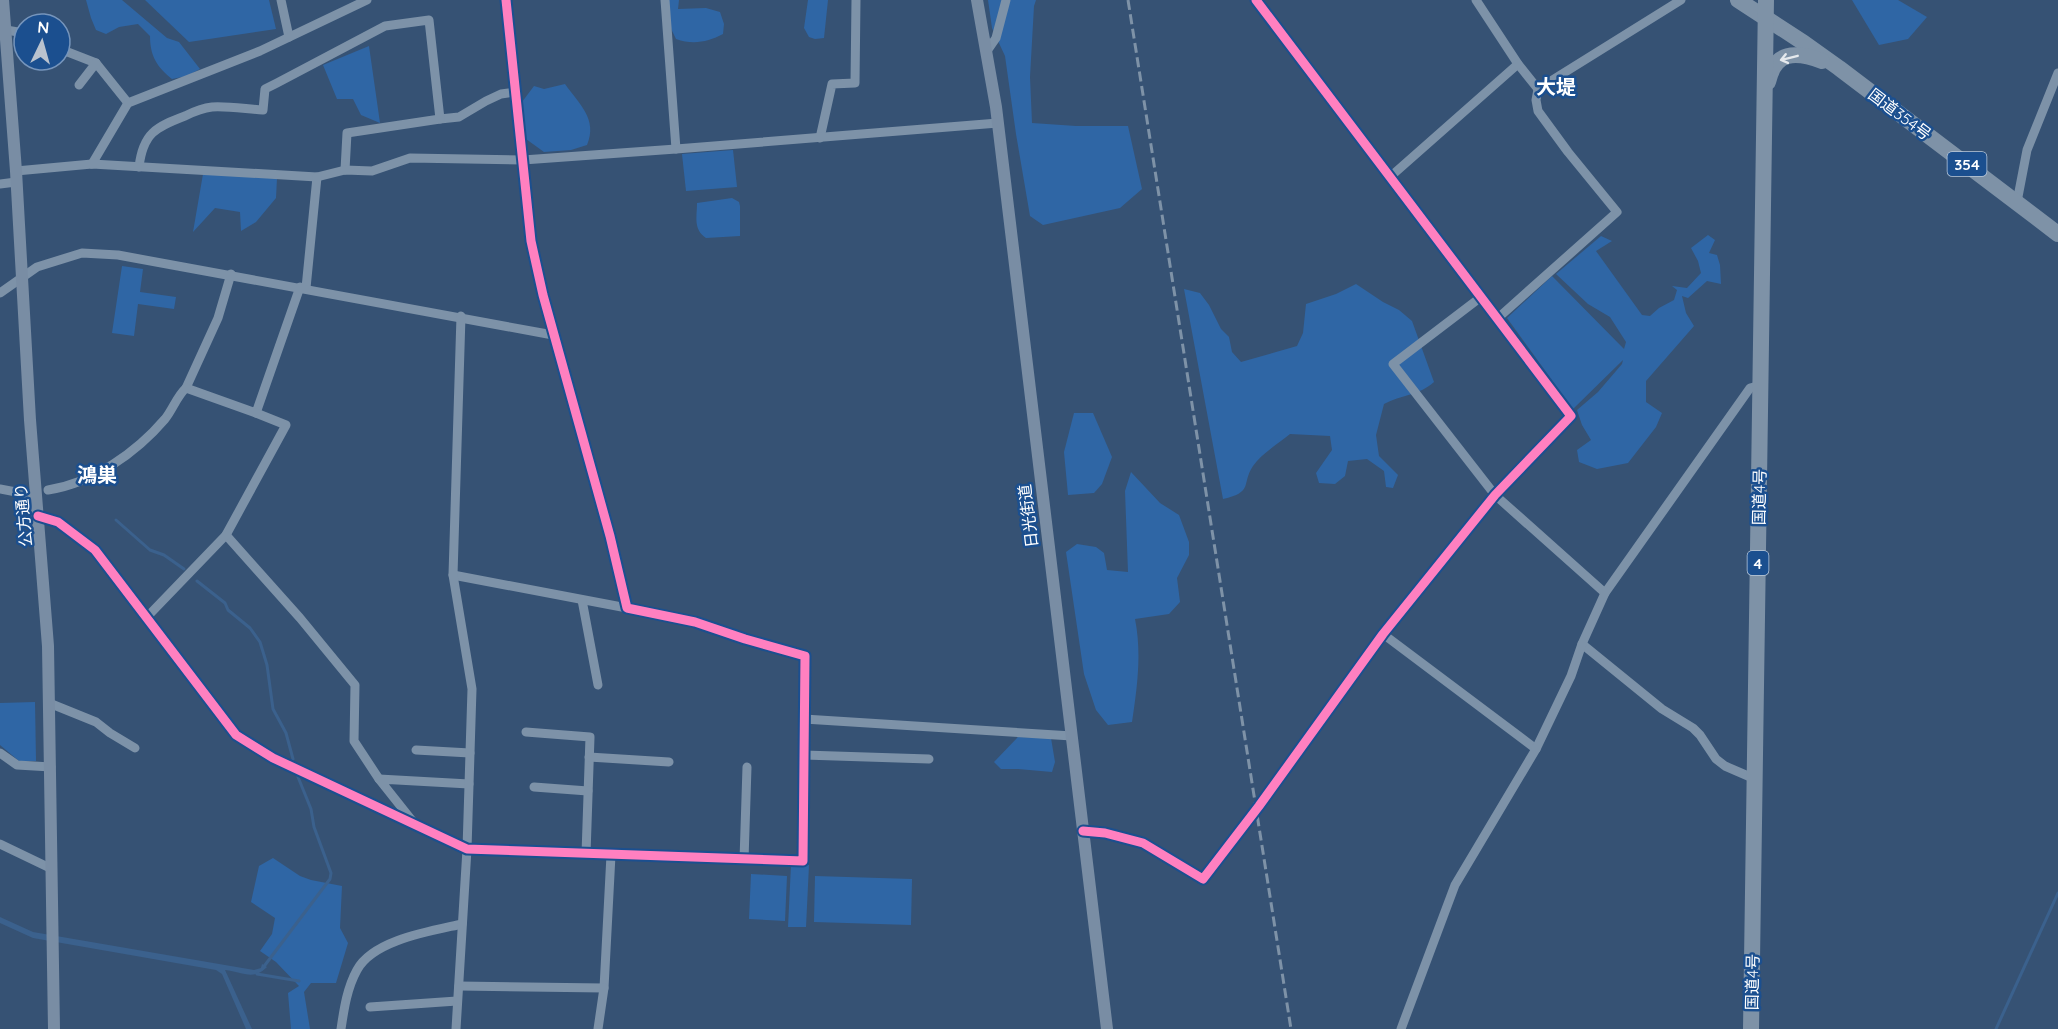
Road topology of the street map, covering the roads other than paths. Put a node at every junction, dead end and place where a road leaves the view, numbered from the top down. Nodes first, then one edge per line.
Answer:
1 (3, 0) edge
2 (281, 0) edge
3 (367, 0) edge
4 (506, 0) edge
5 (665, 0) edge
6 (856, 0) edge
7 (977, 0) edge
8 (1006, 0) edge
9 (1256, 0) edge
10 (1476, 0) edge
11 (1681, 0) edge
12 (1738, 0) edge
13 (1766, 0) edge
14 (1765, 17) junction
15 (3, 29) edge
16 (290, 37) junction
17 (987, 51) junction
18 (72, 54) edge
19 (96, 63) junction
20 (1518, 64) junction
21 (1839, 68) junction
22 (2058, 73) edge
23 (79, 85) dead end
24 (1538, 89) junction
25 (516, 92) junction
26 (1764, 98) junction
27 (128, 103) junction
28 (440, 119) junction
29 (998, 123) junction
30 (820, 138) junction
31 (676, 150) junction
32 (523, 160) junction
33 (92, 164) junction
34 (139, 166) junction
35 (345, 170) junction
36 (16, 177) junction
37 (317, 177) junction
38 (1390, 177) junction
39 (0, 184) edge
40 (2017, 202) junction
41 (2058, 234) edge
42 (231, 274) junction
43 (22, 276) junction
44 (303, 288) junction
45 (0, 292) edge
46 (1481, 297) junction
47 (461, 316) junction
48 (1498, 318) junction
49 (553, 335) junction
50 (1761, 385) junction
51 (186, 388) junction
52 (256, 413) junction
53 (0, 489) edge
54 (42, 493) junction
55 (1495, 495) junction
56 (38, 516) junction
57 (226, 535) junction
58 (453, 575) junction
59 (1605, 593) junction
60 (582, 600) junction
61 (627, 608) junction
62 (147, 616) junction
63 (1383, 634) junction
64 (1582, 644) junction
65 (598, 685) dead end
66 (50, 703) junction
67 (804, 719) junction
68 (526, 732) dead end
69 (1072, 736) junction
70 (135, 748) dead end
71 (1536, 749) junction
72 (416, 750) dead end
73 (0, 753) edge
74 (470, 753) junction
75 (804, 754) junction
76 (589, 758) junction
77 (929, 759) dead end
78 (669, 762) dead end
79 (51, 767) junction
80 (747, 767) dead end
81 (379, 779) junction
82 (1755, 779) junction
83 (469, 784) junction
84 (534, 787) dead end
85 (588, 791) junction
86 (416, 825) junction
87 (1083, 831) junction
88 (0, 844) edge
89 (467, 849) junction
90 (586, 854) junction
91 (611, 855) junction
92 (744, 860) junction
93 (52, 869) junction
94 (462, 924) junction
95 (459, 986) junction
96 (604, 988) junction
97 (457, 1001) junction
98 (370, 1007) dead end
99 (54, 1029) edge
100 (341, 1029) edge
101 (456, 1029) edge
102 (598, 1029) edge
103 (1107, 1029) edge
104 (1401, 1029) edge
105 (1751, 1029) edge

1 - 15 main road, 公方通り
2 - 16 street
3 - 16 street
4 - 25 street
5 - 31 street
6 - 30 street
7 - 17 main road, 日光街道
8 - 17 street
9 - 38 street
10 - 20 street
11 - 24 street
12 - 14 highway, 国道354号 / 354
13 - 14 highway, 国道4号 / 4
14 - 21 highway, 国道354号 / 354
14 - 26 highway, 国道4号 / 4
15 - 36 main road, 公方通り
16 - 27 street
17 - 29 main road, 日光街道
18 - 19 street
19 - 23 street
19 - 27 street
20 - 24 street
20 - 38 street
21 -> 26 highway
21 - 40 highway, 国道354号 / 354
22 - 40 street
24 - 48 street
25 - 28 street
25 - 32 street
26 - 50 highway, 国道4号 / 4
27 - 33 street
28 - 34 street
28 - 35 street
29 - 30 street
29 - 69 main road, 日光街道
30 - 31 street
31 - 32 street
32 - 35 street
32 - 49 street
33 - 34 street
33 - 36 street
34 - 37 street
35 - 37 street
36 - 39 street
36 - 43 main road, 公方通り
37 - 44 street
38 - 46 street
40 - 41 highway, 国道354号 / 354
42 - 43 street
42 - 44 street
42 - 51 street
43 - 45 street
43 - 54 main road, 公方通り
44 - 47 street
44 - 52 street
46 - 48 street
46 - 55 street
47 - 49 street
47 - 58 street
48 - 55 street
49 - 61 street
50 - 59 street
50 - 82 highway, 国道4号 / 4
51 - 52 street
51 - 54 street
52 - 57 street
53 - 54 street
54 - 56 main road, 公方通り
55 - 59 street
55 - 63 street
56 - 62 street
56 - 66 main road, 公方通り
57 - 62 street
57 - 81 street
58 - 60 street
58 - 74 street
59 - 64 street
60 - 61 street
60 - 65 street
61 - 67 street
62 - 86 street
63 - 71 street
63 - 87 street
64 - 71 street
64 - 82 street
66 - 70 street
66 - 79 main road, 公方通り
67 - 69 street
67 - 75 street
68 - 76 street
69 - 87 main road, 日光街道
71 - 104 street
72 - 74 street
73 - 79 street
74 - 83 street
75 - 77 street
75 - 92 street
76 - 78 street
76 - 85 street
79 - 93 main road, 公方通り
80 - 92 street
81 - 83 street
81 - 86 street
82 - 105 highway, 国道4号 / 4
83 - 89 street
84 - 85 street
85 - 90 street
86 - 89 street
87 - 103 main road, 日光街道
88 - 93 street
89 - 90 street
89 - 94 street
90 - 91 street
91 - 92 street
91 - 96 street
93 - 99 main road, 公方通り
94 - 95 street
94 - 100 street
95 - 96 street
95 - 97 street
96 - 102 street
97 - 98 street
97 - 101 street

